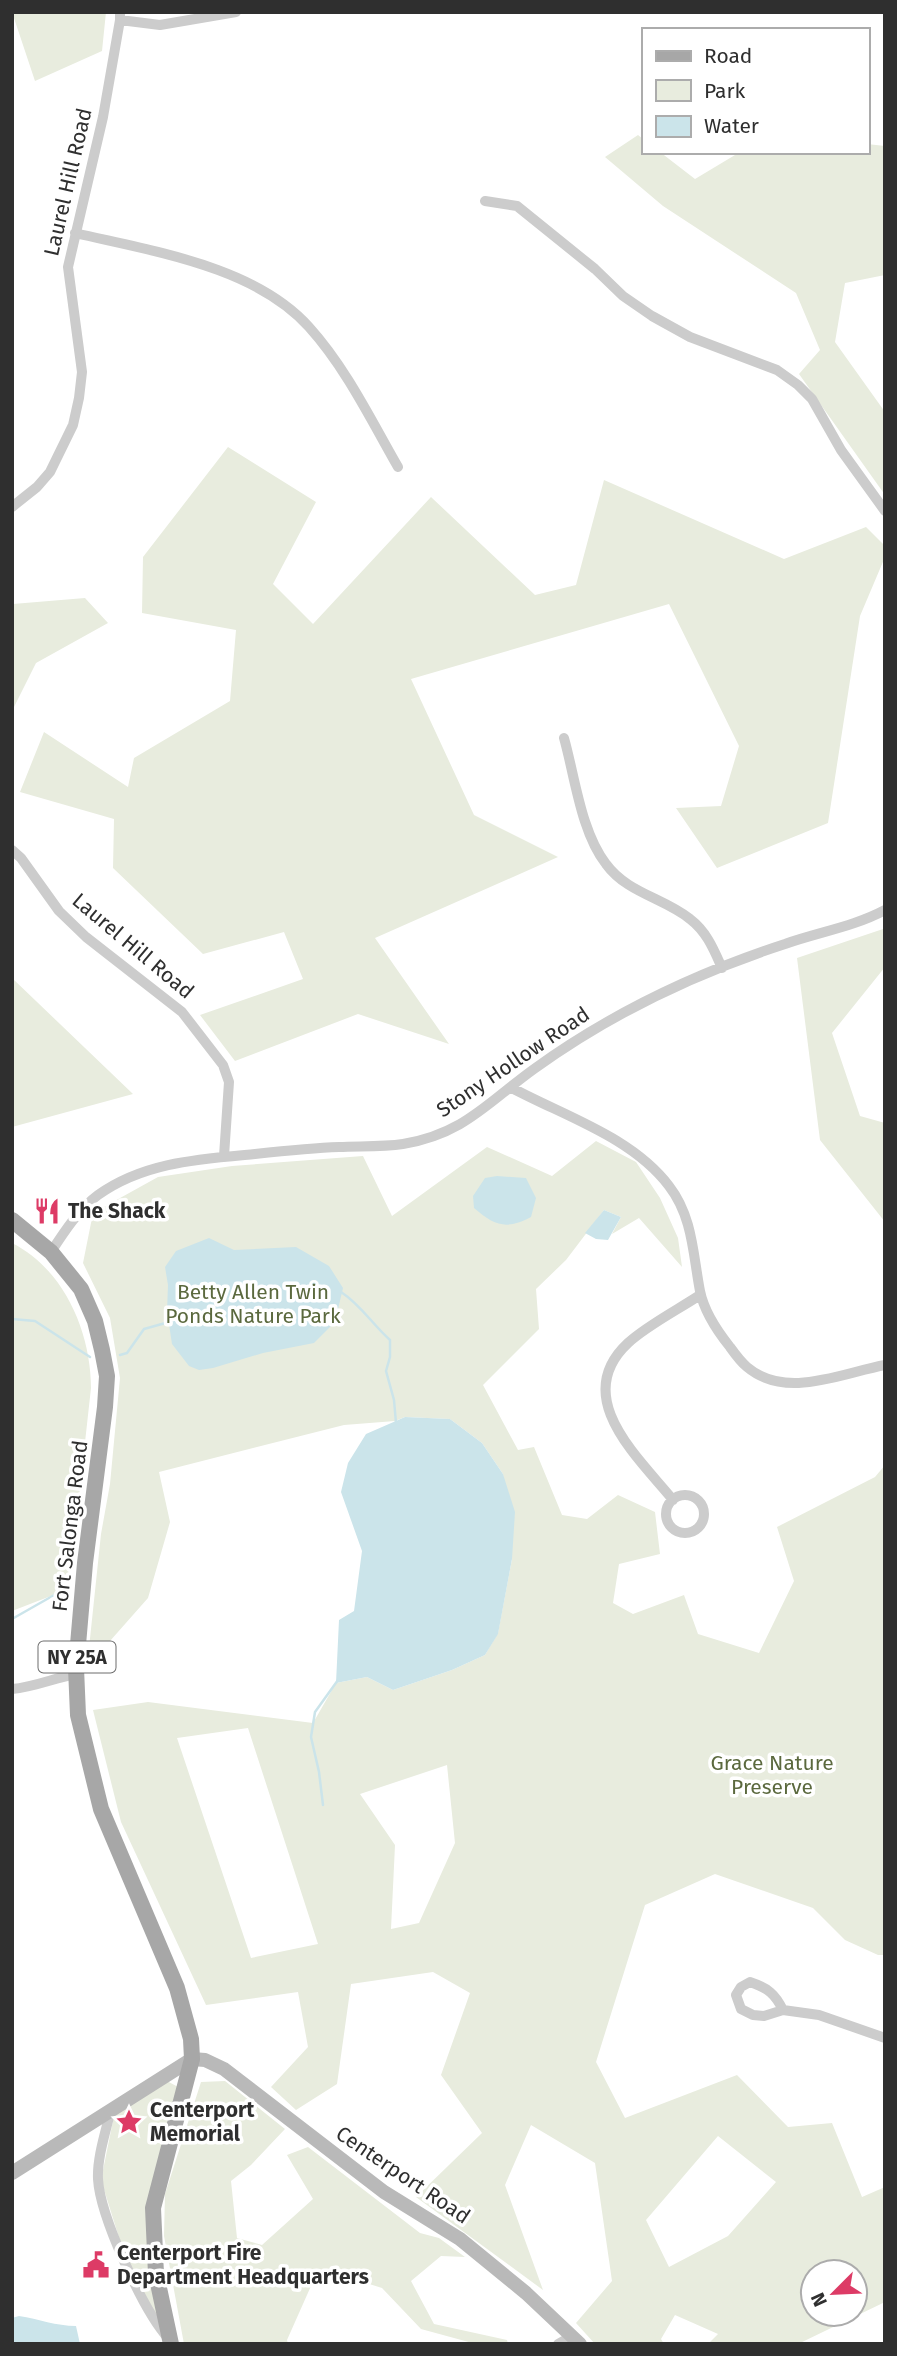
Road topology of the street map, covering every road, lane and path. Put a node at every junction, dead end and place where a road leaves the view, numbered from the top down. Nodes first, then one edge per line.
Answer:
1 (236, 12) edge
2 (120, 16) edge
3 (485, 201) dead end
4 (75, 233) junction
5 (398, 467) dead end
6 (12, 507) edge
7 (885, 511) edge
8 (565, 738) dead end
9 (12, 850) edge
10 (885, 909) edge
11 (722, 968) junction
12 (512, 1088) junction
13 (224, 1156) junction
14 (12, 1220) edge
15 (51, 1252) junction
16 (701, 1295) junction
17 (885, 1365) edge
18 (673, 1500) dead end
19 (76, 1674) junction
20 (12, 1689) edge
21 (783, 2010) dead end
22 (885, 2038) edge
23 (191, 2059) junction
24 (111, 2108) junction
25 (12, 2173) edge
26 (576, 2340) edge
27 (170, 2342) edge
28 (558, 2344) edge

1 - 2 street
2 - 4 street, Laurel Hill Road
3 - 7 street
4 - 5 street
4 - 6 street, Laurel Hill Road
8 - 11 street
9 - 13 street, Laurel Hill Road
10 - 11 street, Stony Hollow Road
11 - 12 street, Stony Hollow Road
12 - 13 street, Stony Hollow Road
12 - 16 street
13 - 15 street, Stony Hollow Road
14 - 15 main road, Fort Salonga Road / NY 25A
15 - 19 main road, Fort Salonga Road / NY 25A
16 - 17 street
16 - 18 street
19 - 20 street
19 - 23 main road, Fort Salonga Road / NY 25A
21 - 22 street
23 - 24 main road
23 - 26 main road, Centerport Road
23 - 27 main road, NY 25A
24 - 25 main road
24 - 27 street
26 - 28 street

